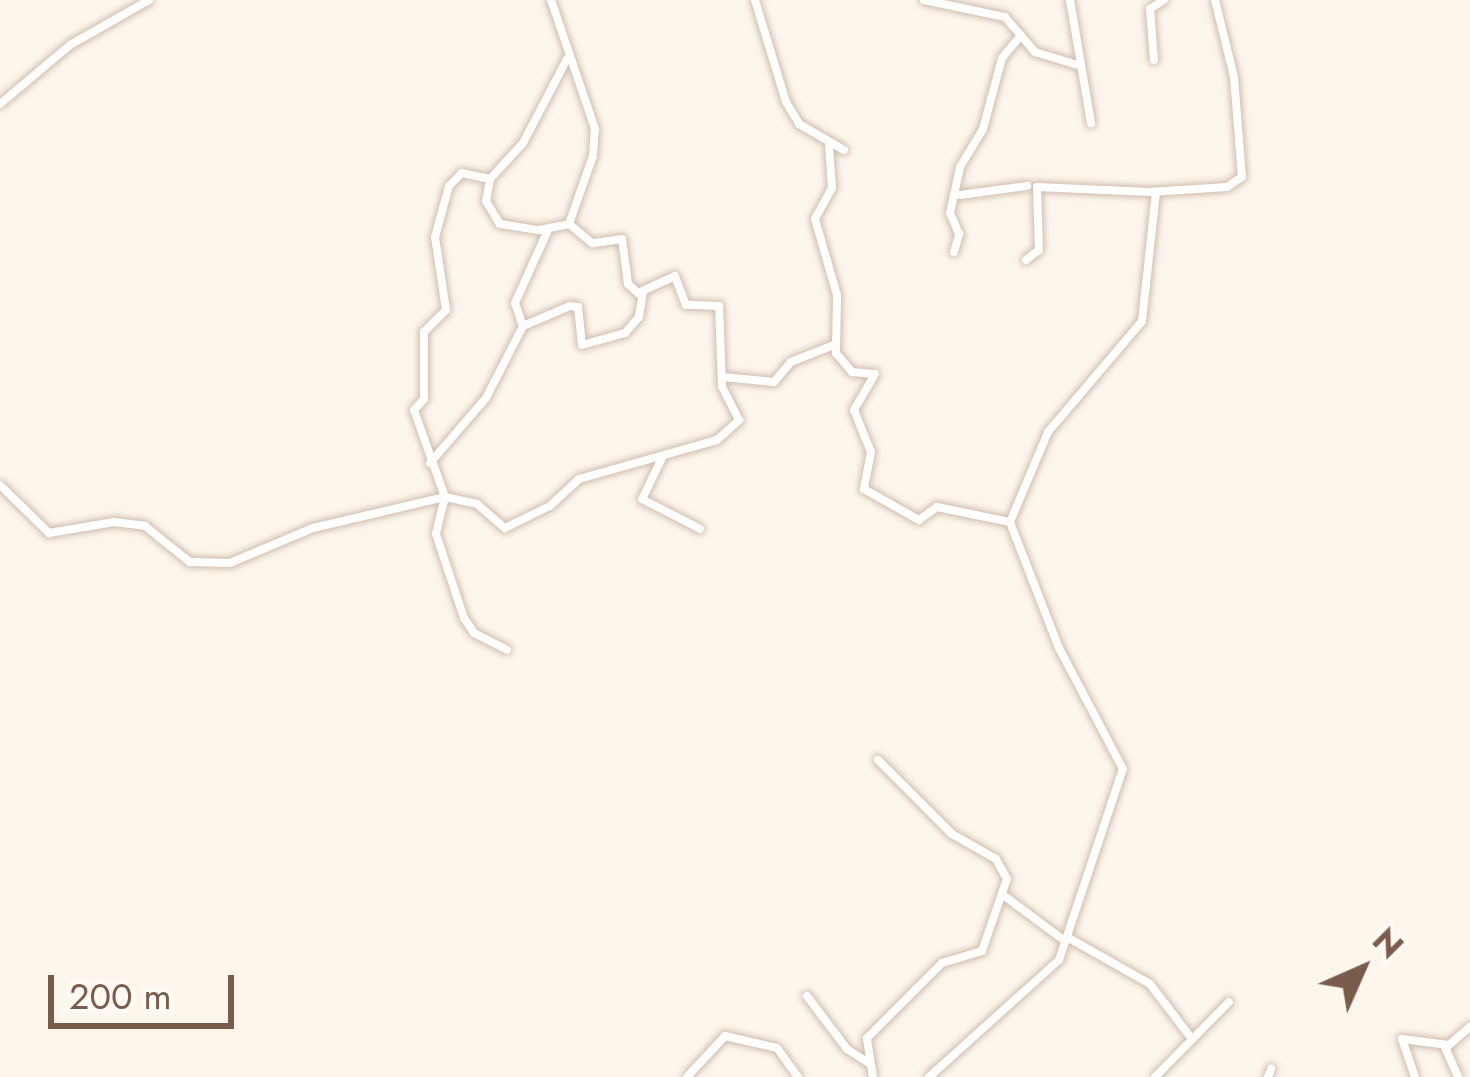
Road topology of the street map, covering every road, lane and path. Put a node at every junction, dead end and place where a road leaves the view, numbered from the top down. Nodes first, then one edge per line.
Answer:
1 (149, 0) edge
2 (551, 0) edge
3 (755, 0) edge
4 (924, 0) edge
5 (1070, 0) edge
6 (1164, 0) edge
7 (1216, 0) edge
8 (1019, 38) junction
9 (567, 59) junction
10 (1154, 60) dead end
11 (1081, 67) junction
12 (0, 104) edge
13 (1091, 123) dead end
14 (829, 145) junction
15 (844, 151) dead end
16 (490, 179) junction
17 (1027, 186) dead end
18 (1156, 192) junction
19 (960, 195) junction
20 (569, 224) junction
21 (548, 230) junction
22 (954, 252) dead end
23 (1027, 260) dead end
24 (643, 292) junction
25 (523, 326) junction
26 (836, 344) junction
27 (723, 377) junction
28 (664, 455) junction
29 (430, 463) junction
30 (0, 485) edge
31 (445, 497) junction
32 (1010, 522) junction
33 (700, 529) dead end
34 (507, 650) dead end
35 (878, 760) dead end
36 (1003, 895) junction
37 (1066, 939) junction
38 (807, 996) dead end
39 (1228, 1002) dead end
40 (1470, 1027) edge
41 (1192, 1039) junction
42 (1444, 1046) junction
43 (871, 1065) junction
44 (933, 1076) edge
45 (687, 1077) edge
46 (798, 1077) edge
47 (873, 1077) edge
48 (1155, 1077) edge
49 (1415, 1077) edge
50 (1458, 1077) edge

1 - 12 street
2 - 9 street
3 - 14 street
4 - 8 street
5 - 11 street
6 - 10 street
7 - 18 street
8 - 11 street
8 - 19 street
9 - 16 street
9 - 20 street
11 - 13 street
14 - 15 street
14 - 26 street
16 - 21 street
16 - 29 street
17 - 19 street
18 - 23 street
18 - 32 street
19 - 22 street
20 - 21 street
20 - 24 street
21 - 25 street
24 - 25 street
24 - 27 street
25 - 29 street
26 - 27 street
26 - 32 street
27 - 28 street
28 - 31 street
28 - 33 street
29 - 31 street
30 - 31 street
31 - 34 street
32 - 37 street
35 - 36 street
36 - 37 street
36 - 43 street
37 - 41 street
37 - 44 street
38 - 43 street
39 - 41 street
40 - 42 street
41 - 48 street
42 - 49 street
42 - 50 street
43 - 47 street
45 - 46 street

